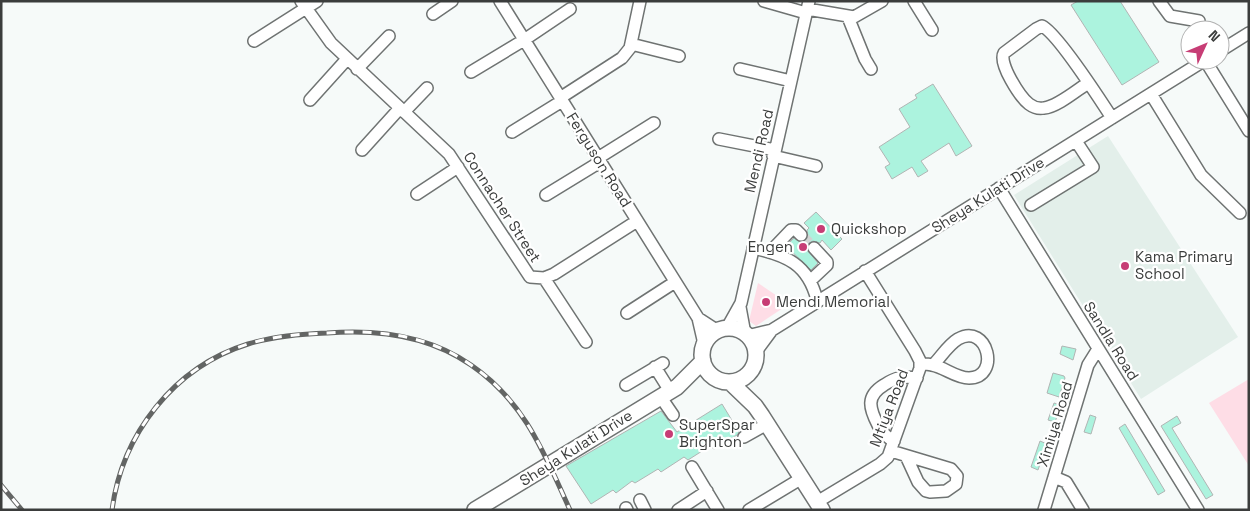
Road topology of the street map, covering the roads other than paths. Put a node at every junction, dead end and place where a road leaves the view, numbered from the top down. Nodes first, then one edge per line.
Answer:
1 (317, 1) edge
2 (452, 1) edge
3 (500, 1) edge
4 (640, 1) edge
5 (764, 1) edge
6 (882, 1) edge
7 (914, 1) edge
8 (1158, 1) edge
9 (303, 5) edge
10 (807, 8) edge
11 (570, 9) dead end
12 (433, 14) dead end
13 (848, 17) junction
14 (1193, 20) edge
15 (932, 30) dead end
16 (1249, 33) edge
17 (388, 36) dead end
18 (524, 40) junction
19 (254, 41) dead end
20 (631, 44) junction
21 (1230, 45) edge
22 (679, 56) dead end
23 (347, 59) junction
24 (358, 69) junction
25 (740, 69) dead end
26 (871, 69) dead end
27 (1189, 70) edge
28 (1212, 70) edge
29 (471, 72) dead end
30 (791, 81) junction
31 (1088, 83) junction
32 (427, 88) dead end
33 (1151, 94) junction
34 (561, 99) junction
35 (310, 100) dead end
36 (402, 110) junction
37 (1245, 117) edge
38 (1112, 118) junction
39 (654, 123) dead end
40 (1249, 131) edge
41 (512, 132) dead end
42 (719, 139) dead end
43 (1076, 141) junction
44 (362, 150) dead end
45 (774, 153) junction
46 (599, 160) junction
47 (816, 166) dead end
48 (458, 167) junction
49 (999, 188) junction
50 (417, 194) dead end
51 (546, 194) dead end
52 (1032, 205) dead end
53 (1240, 212) dead end
54 (637, 221) junction
55 (802, 235) dead end
56 (753, 248) junction
57 (814, 248) tunnel mouth
58 (770, 252) junction
59 (865, 272) junction
60 (544, 278) junction
61 (810, 281) junction
62 (676, 282) junction
63 (817, 300) junction
64 (740, 308) junction
65 (627, 313) dead end
66 (698, 318) junction
67 (723, 329) junction
68 (772, 330) junction
69 (746, 335) junction
70 (586, 342) dead end
71 (704, 344) junction
72 (1098, 349) junction
73 (756, 353) junction
74 (703, 361) junction
75 (921, 364) junction
76 (933, 365) junction
77 (749, 373) junction
78 (917, 378) junction
79 (725, 381) junction
80 (626, 385) dead end
81 (669, 391) junction
82 (755, 406) junction
83 (673, 415) dead end
84 (767, 424) junction
85 (744, 438) dead end
86 (893, 446) junction
87 (906, 456) dead end
88 (692, 467) dead end
89 (1054, 476) junction
90 (802, 478) junction
91 (707, 491) junction
92 (820, 506) edge
93 (475, 510) edge
94 (678, 510) edge
95 (718, 510) edge
96 (749, 510) edge
97 (1044, 510) edge
98 (1082, 510) edge
99 (1198, 510) edge

1 - 9 street
2 - 12 street
3 - 18 street, Ferguson Road
4 - 20 street
5 - 10 street
6 - 13 street
7 - 15 street
8 - 14 street
9 - 19 street
9 - 23 street, Connacher Street
10 - 13 street
10 - 30 street, Mendi Road
11 - 18 street
13 - 26 street
16 - 21 street
17 - 24 street
18 - 29 street
18 - 34 street, Ferguson Road
20 - 22 street
20 - 34 street
23 - 24 street, Connacher Street
23 - 35 street
24 - 36 street, Connacher Street
25 - 30 street
27 - 33 street, Sheya Kulati Drive
28 - 37 street
30 - 45 street, Mendi Road
31 - 31 street
31 - 38 street
32 - 36 street
33 - 38 street, Sheya Kulati Drive
33 - 53 street
34 - 41 street
34 - 46 street, Ferguson Road
36 - 44 street
36 - 48 street, Connacher Street
37 - 40 street
38 - 43 street, Sheya Kulati Drive
39 - 46 street
42 - 45 street
43 - 49 street, Sheya Kulati Drive
43 - 52 street
45 - 47 street
45 - 56 street, Mendi Road
46 - 51 street
46 - 54 street, Ferguson Road
48 - 50 street
48 - 60 street, Connacher Street
49 - 59 street, Sheya Kulati Drive
49 - 72 street, Sandla Road
54 - 60 street, Connacher Street
54 - 62 street, Ferguson Road
55 - 58 street
56 - 58 street
56 - 64 street, Mendi Road
57 - 61 street
58 - 61 street
59 - 63 street, Sheya Kulati Drive
59 - 75 street, Mtiya Road
60 - 70 street
61 - 63 street
62 - 65 street
62 - 66 street, Ferguson Road
63 - 68 street, Sheya Kulati Drive
64 - 67 street, Mendi Road
64 - 69 street, Mendi Road
66 - 67 street, Ferguson Road
66 - 71 street, Ferguson Road
67 - 69 main road
67 - 71 main road
68 - 69 street, Sheya Kulati Drive
68 - 73 street, Sheya Kulati Drive
69 - 73 main road
71 - 74 main road
72 - 89 street, Ximiya Road
72 - 99 street, Sandla Road
73 - 77 main road
74 - 79 main road
74 - 81 main road, Sheya Kulati Drive
75 - 76 street
75 - 78 street, Mtiya Road
76 - 76 street
77 - 79 main road
77 - 82 main road
78 - 86 street, Mtiya Road
78 - 86 street
79 - 81 main road, Sheya Kulati Drive
79 - 82 main road
80 - 81 street
81 - 83 street
81 - 93 main road, Sheya Kulati Drive
82 - 84 main road
84 - 85 street
84 - 90 main road
86 - 87 street
86 - 92 street, Mtiya Road
88 - 91 street
89 - 97 street, Ximiya Road
89 - 98 street
90 - 92 main road
90 - 96 street
91 - 94 street
91 - 95 street

